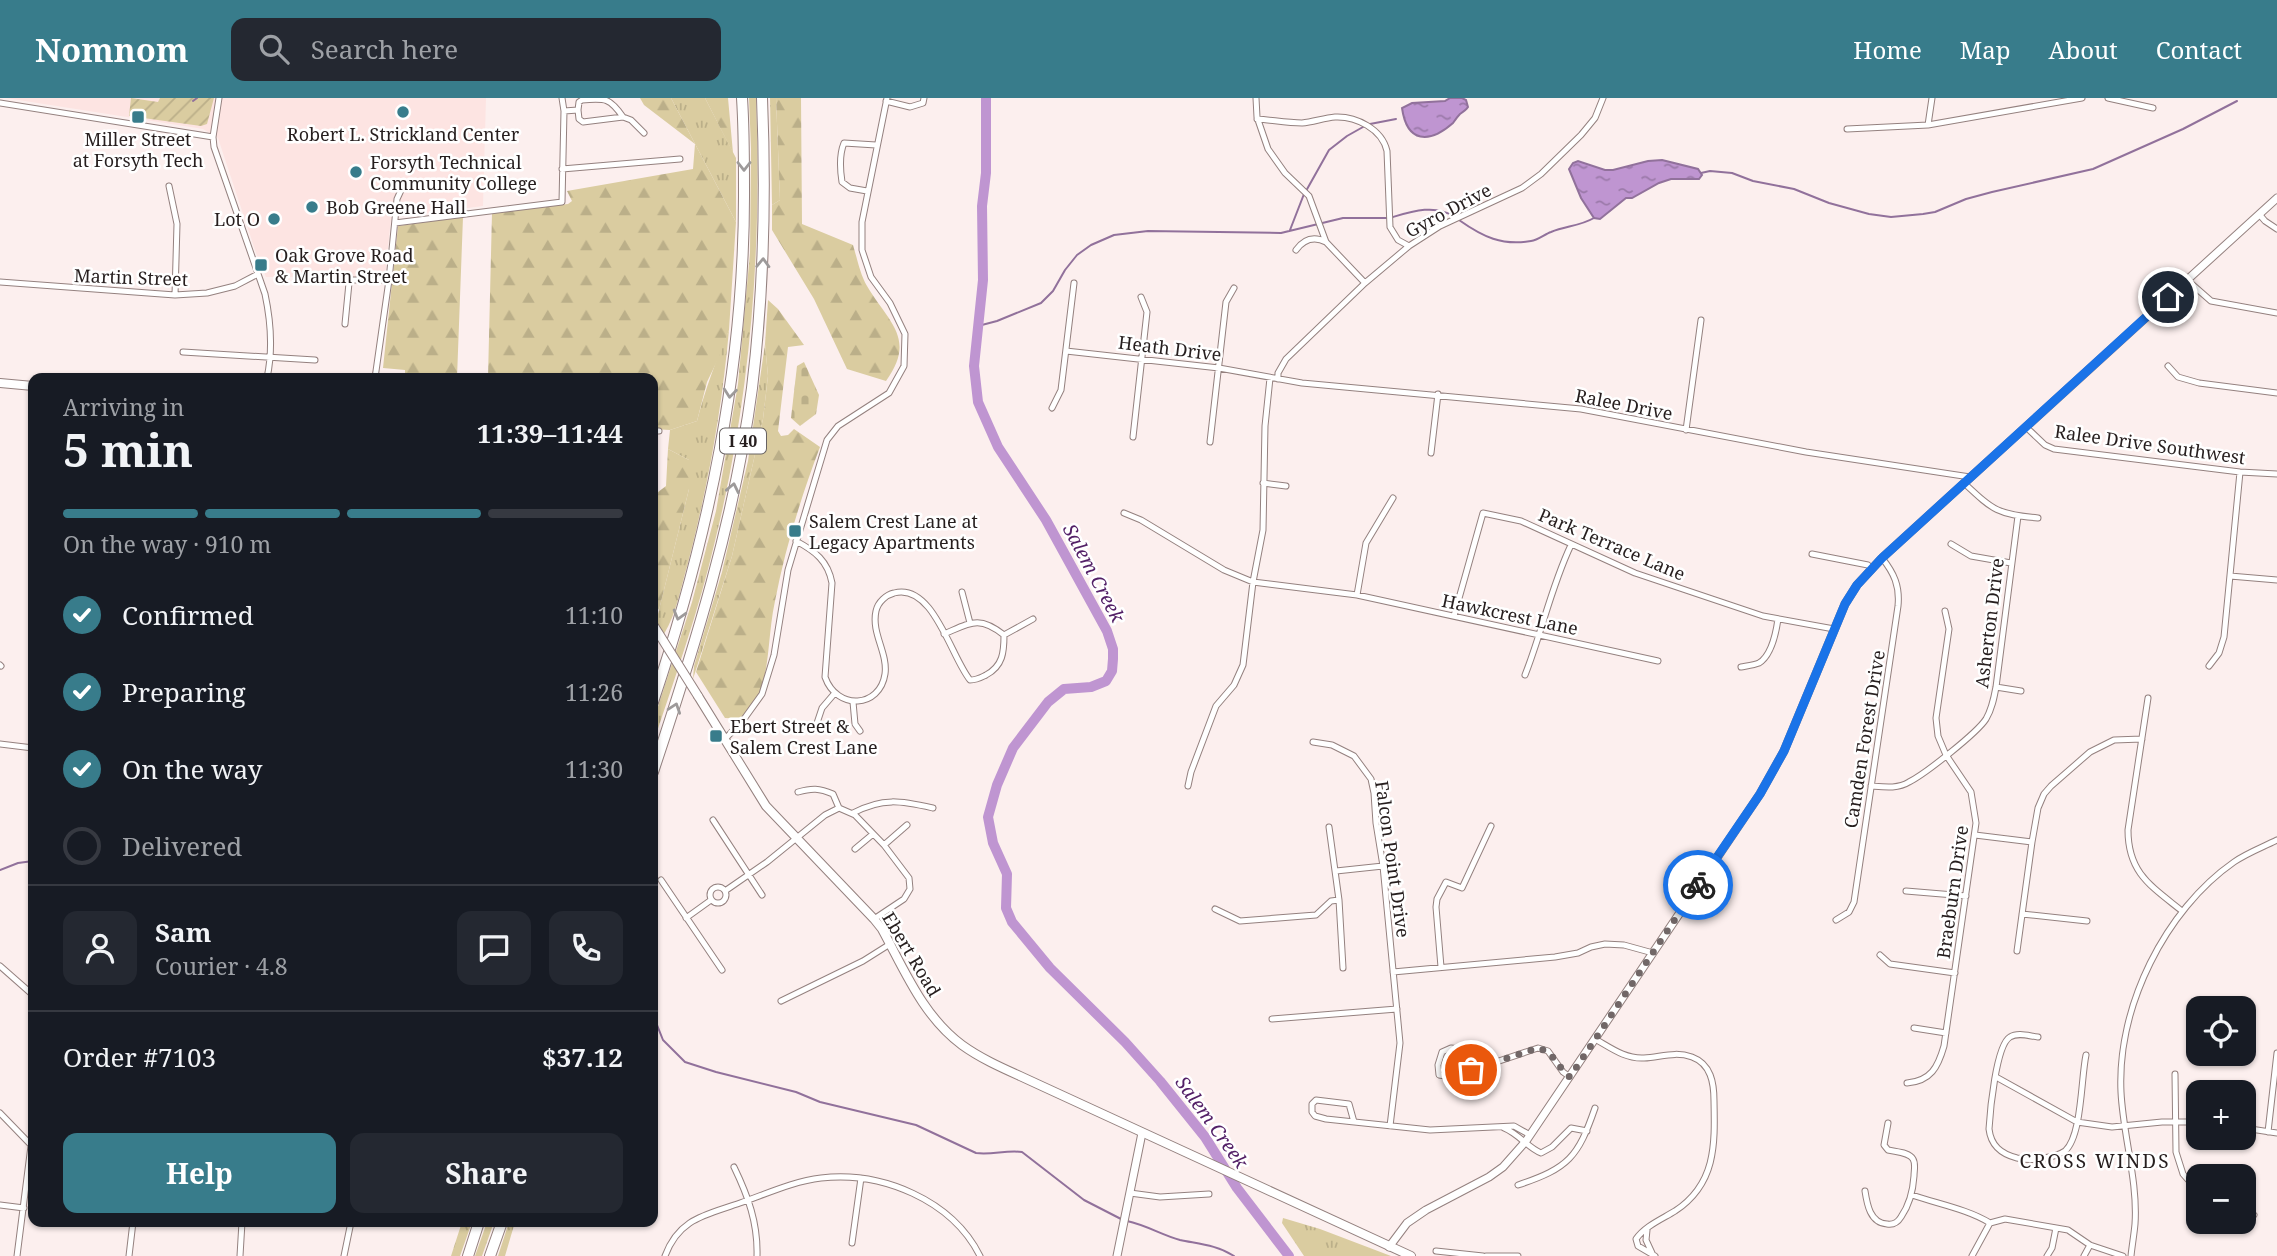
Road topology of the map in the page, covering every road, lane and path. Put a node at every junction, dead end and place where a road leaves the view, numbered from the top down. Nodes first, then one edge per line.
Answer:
1 (219, 98) edge
2 (562, 98) edge
3 (742, 98) edge
4 (762, 98) edge
5 (924, 98) edge
6 (1256, 98) edge
7 (1603, 98) edge
8 (1932, 98) edge
9 (2082, 98) edge
10 (2108, 98) edge
11 (887, 100) edge
12 (0, 103) edge
13 (2153, 108) dead end
14 (578, 110) junction
15 (564, 111) junction
16 (623, 117) junction
17 (1257, 118) junction
18 (1928, 125) junction
19 (1847, 129) dead end
20 (644, 133) dead end
21 (213, 137) junction
22 (876, 145) junction
23 (680, 159) dead end
24 (562, 169) junction
25 (169, 186) dead end
26 (403, 186) dead end
27 (867, 191) junction
28 (2277, 198) edge
29 (2259, 214) junction
30 (395, 223) junction
31 (2277, 229) edge
32 (1326, 242) junction
33 (1409, 246) junction
34 (1296, 250) dead end
35 (258, 274) junction
36 (2187, 280) junction
37 (389, 281) junction
38 (0, 282) edge
39 (1074, 283) dead end
40 (1365, 283) junction
41 (1234, 288) dead end
42 (175, 295) junction
43 (1142, 297) dead end
44 (2277, 313) edge
45 (1701, 320) dead end
46 (345, 324) dead end
47 (1066, 351) junction
48 (183, 352) dead end
49 (271, 358) junction
50 (1143, 358) junction
51 (314, 360) dead end
52 (2168, 366) dead end
53 (1219, 368) junction
54 (268, 373) edge
55 (377, 373) edge
56 (1274, 379) junction
57 (0, 383) edge
58 (28, 386) edge
59 (2277, 393) edge
60 (1438, 394) junction
61 (1052, 408) dead end
62 (2026, 427) junction
63 (1686, 430) junction
64 (1133, 437) dead end
65 (1210, 442) dead end
66 (1431, 453) dead end
67 (2240, 472) junction
68 (2277, 474) edge
69 (1967, 480) junction
70 (1263, 484) junction
71 (1286, 486) dead end
72 (1392, 498) dead end
73 (1124, 513) dead end
74 (2018, 516) junction
75 (2038, 518) dead end
76 (796, 541) junction
77 (1951, 544) dead end
78 (1571, 545) junction
79 (1812, 554) dead end
80 (1882, 558) junction
81 (2011, 563) junction
82 (1871, 569) junction
83 (2230, 576) junction
84 (2277, 580) edge
85 (1253, 582) junction
86 (962, 592) dead end
87 (1357, 595) junction
88 (1945, 611) dead end
89 (1454, 616) junction
90 (1033, 619) dead end
91 (1778, 619) junction
92 (970, 623) junction
93 (1834, 629) junction
94 (658, 634) edge
95 (944, 634) junction
96 (1004, 635) junction
97 (1541, 635) junction
98 (1658, 661) dead end
99 (2209, 666) dead end
100 (1741, 667) dead end
101 (1525, 675) dead end
102 (658, 685) edge
103 (1996, 687) junction
104 (2021, 691) dead end
105 (834, 694) junction
106 (2148, 698) dead end
107 (853, 702) junction
108 (816, 726) dead end
109 (860, 731) dead end
110 (726, 738) junction
111 (2142, 739) junction
112 (1312, 742) dead end
113 (0, 744) edge
114 (28, 747) edge
115 (1946, 755) junction
116 (658, 757) edge
117 (1188, 786) dead end
118 (1871, 786) junction
119 (798, 792) dead end
120 (839, 808) junction
121 (933, 808) dead end
122 (853, 813) junction
123 (713, 820) dead end
124 (907, 825) dead end
125 (1491, 826) dead end
126 (1329, 827) dead end
127 (873, 834) junction
128 (1975, 835) junction
129 (796, 839) junction
130 (2277, 840) edge
131 (2032, 842) junction
132 (884, 845) junction
133 (855, 849) dead end
134 (1384, 866) junction
135 (1336, 871) junction
136 (748, 875) junction
137 (661, 880) dead end
138 (725, 891) junction
139 (1906, 891) dead end
140 (762, 895) dead end
141 (1966, 897) junction
142 (711, 900) junction
143 (1339, 900) junction
144 (1214, 909) dead end
145 (2182, 911) junction
146 (2022, 914) junction
147 (686, 918) junction
148 (874, 919) junction
149 (1836, 920) dead end
150 (2087, 921) dead end
151 (890, 944) junction
152 (2017, 951) dead end
153 (1653, 953) junction
154 (1880, 955) dead end
155 (0, 966) edge
156 (1441, 967) junction
157 (1343, 968) dead end
158 (722, 970) dead end
159 (1394, 972) junction
160 (1955, 973) junction
161 (28, 991) edge
162 (781, 1001) dead end
163 (1397, 1009) junction
164 (1272, 1019) dead end
165 (1914, 1028) dead end
166 (1946, 1033) junction
167 (2038, 1037) dead end
168 (1595, 1039) junction
169 (2277, 1053) edge
170 (2086, 1055) dead end
171 (1471, 1070) junction
172 (2175, 1074) dead end
173 (1570, 1077) junction
174 (1996, 1077) junction
175 (1907, 1083) dead end
176 (1595, 1108) dead end
177 (0, 1113) edge
178 (2176, 1121) junction
179 (2186, 1121) edge
180 (1354, 1122) junction
181 (2077, 1122) junction
182 (1888, 1123) dead end
183 (2123, 1125) junction
184 (1390, 1126) junction
185 (2256, 1130) edge
186 (1587, 1131) junction
187 (2268, 1132) junction
188 (1142, 1133) junction
189 (2277, 1133) edge
190 (1528, 1138) junction
191 (28, 1142) edge
192 (734, 1167) dead end
193 (28, 1174) edge
194 (2186, 1177) edge
195 (861, 1178) junction
196 (1518, 1185) dead end
197 (1865, 1191) dead end
198 (1130, 1193) junction
199 (1209, 1194) dead end
200 (1912, 1195) junction
201 (749, 1200) junction
202 (0, 1205) edge
203 (23, 1208) junction
204 (1990, 1223) junction
205 (132, 1227) edge
206 (242, 1227) edge
207 (350, 1227) edge
208 (477, 1227) edge
209 (500, 1227) edge
210 (1649, 1227) junction
211 (2056, 1228) junction
212 (852, 1243) dead end
213 (2090, 1245) junction
214 (1389, 1247) junction
215 (1436, 1251) dead end
216 (1653, 1255) edge
217 (17, 1256) edge
218 (128, 1256) edge
219 (240, 1256) edge
220 (344, 1256) edge
221 (468, 1256) edge
222 (490, 1256) edge
223 (665, 1256) edge
224 (757, 1256) edge
225 (980, 1256) edge
226 (1117, 1256) edge
227 (1411, 1256) edge
228 (1485, 1256) edge
229 (1518, 1256) edge
230 (1972, 1256) edge
231 (2047, 1256) edge
232 (2084, 1256) edge
233 (2123, 1256) edge
234 (2130, 1256) edge

1 - 21 street
2 - 15 street
3 -> 102 highway, I 40
116 -> 4 highway, I 40
5 - 11 street
6 - 17 street
7 - 33 street, Gyro Drive
8 - 18 street
9 - 18 street
10 - 13 street
11 - 22 street
12 - 21 street
14 - 15 street
14 - 16 street
14 - 16 street
15 - 24 street
16 - 20 street
17 - 32 street
17 - 33 street
18 - 19 street
21 - 35 street
22 - 27 street
22 - 27 street
23 - 24 street
24 - 30 street
25 - 42 street
26 - 30 street
27 - 76 street
28 - 29 street
29 - 31 street
29 - 36 street
30 - 37 street
32 - 34 street
32 - 40 street
33 - 40 street, Gyro Drive
35 - 42 street, Martin Street
35 - 49 street
36 - 44 street
36 - 62 street
37 - 46 street
37 - 55 street
38 - 42 street, Martin Street
39 - 47 street
40 - 56 street, Gyro Drive
41 - 53 street
43 - 50 street
45 - 63 street
47 - 50 street, Heath Drive
47 - 61 street
48 - 49 street
49 - 51 street
49 - 54 street
50 - 53 street, Heath Drive
50 - 64 street
52 - 59 street
53 - 56 street, Heath Drive
53 - 65 street
56 - 60 street, Ralee Drive
56 - 70 street, Gyro Drive
57 - 58 main road
60 - 63 street, Ralee Drive
60 - 66 street
62 - 67 street, Ralee Drive Southwest
62 - 69 street
63 - 69 street, Ralee Drive
67 - 68 street, Ralee Drive Southwest
67 - 83 street
69 - 74 street
69 - 80 street
70 - 71 street
70 - 85 street, Gyro Drive
72 - 87 street
73 - 85 street, Hawkcrest Lane
74 - 75 street
74 - 81 street, Asherton Drive
76 - 105 street
76 - 110 street
77 - 81 street
78 - 89 street, Park Terrace Lane
78 - 91 street, Park Terrace Lane
78 - 97 street
79 - 82 street
80 - 82 street
80 - 118 street, Camden Forest Drive
81 - 103 street, Asherton Drive
82 - 93 street
83 - 84 street
83 - 99 street
85 - 87 street, Hawkcrest Lane
85 - 117 street, Gyro Drive
86 - 92 street
87 - 89 street, Hawkcrest Lane
88 - 115 street, Braeburn Drive
89 - 97 street, Hawkcrest Lane
90 - 96 street
91 - 93 street, Park Terrace Lane
91 - 100 street
92 - 95 street
92 - 96 street
93 - 153 street
94 - 110 main road, Ebert Road, bridge
95 - 96 street
95 - 107 street
97 - 98 street, Hawkcrest Lane
97 - 101 street
103 - 104 street
103 - 115 street, Asherton Drive
105 - 107 street
105 - 108 street
106 - 111 street
107 - 109 street
110 - 129 main road, Ebert Road
111 - 131 street
111 - 145 street
112 - 134 street, Falcon Point Drive
113 - 114 street
115 - 118 street, Asherton Drive
115 - 128 street, Braeburn Drive
118 - 149 street, Camden Forest Drive
119 - 120 street
120 - 122 street
120 - 129 street
121 - 122 street
122 - 127 street
123 - 136 street
124 - 132 street
125 - 156 street
126 - 135 street
127 - 132 street
127 - 133 street
128 - 131 street
128 - 141 street, Braeburn Drive
129 - 136 street
129 - 148 main road, Ebert Road
130 - 145 street
131 - 146 street
132 - 148 street
134 - 135 street
134 - 159 street, Falcon Point Drive
135 - 143 street
136 - 138 street
136 - 140 street
137 - 147 street
138 - 142 street
138 - 142 street
139 - 141 street
141 - 160 street, Braeburn Drive
142 - 147 street
143 - 144 street
143 - 157 street
145 - 183 street
146 - 150 street
146 - 152 street
147 - 158 street
148 - 151 main road, Ebert Road
151 - 162 street
151 - 188 main road, Ebert Road
153 - 156 street
153 - 168 street
154 - 160 street
155 - 161 street
156 - 159 street
159 - 163 street, Falcon Point Drive
160 - 166 street, Braeburn Drive
163 - 164 street
163 - 184 street, Falcon Point Drive
165 - 166 street
166 - 175 street, Braeburn Drive
167 - 174 street
168 - 173 street
168 - 210 street
169 - 187 street
170 - 181 street
171 - 171 street
171 - 173 street
172 - 178 street
173 - 190 street
174 - 181 street
174 - 181 street
176 - 186 street
177 - 191 street
178 - 179 street
178 - 183 street
178 - 194 street
180 - 180 street
180 - 184 street
181 - 183 street
182 - 200 street
183 - 234 street
184 - 190 street
185 - 187 street
186 - 190 street
186 - 196 street
187 - 189 street
188 - 198 street
188 - 214 main road, Ebert Road
190 - 214 street
192 - 201 street
193 - 203 street
195 - 201 street
195 - 212 street
195 - 225 street
197 - 200 street
198 - 199 street
198 - 226 street
200 - 204 street
201 - 223 street
201 - 224 street
202 - 203 street
203 - 217 street
204 - 211 street
204 - 230 street
205 - 218 street
206 - 219 street
207 - 220 street
208 - 221 highway
209 - 222 highway
210 - 216 street
210 - 216 street
211 - 213 street
211 - 231 street
213 - 232 street
213 - 233 street
214 - 227 main road, Ebert Road
215 - 228 street
228 - 229 street

